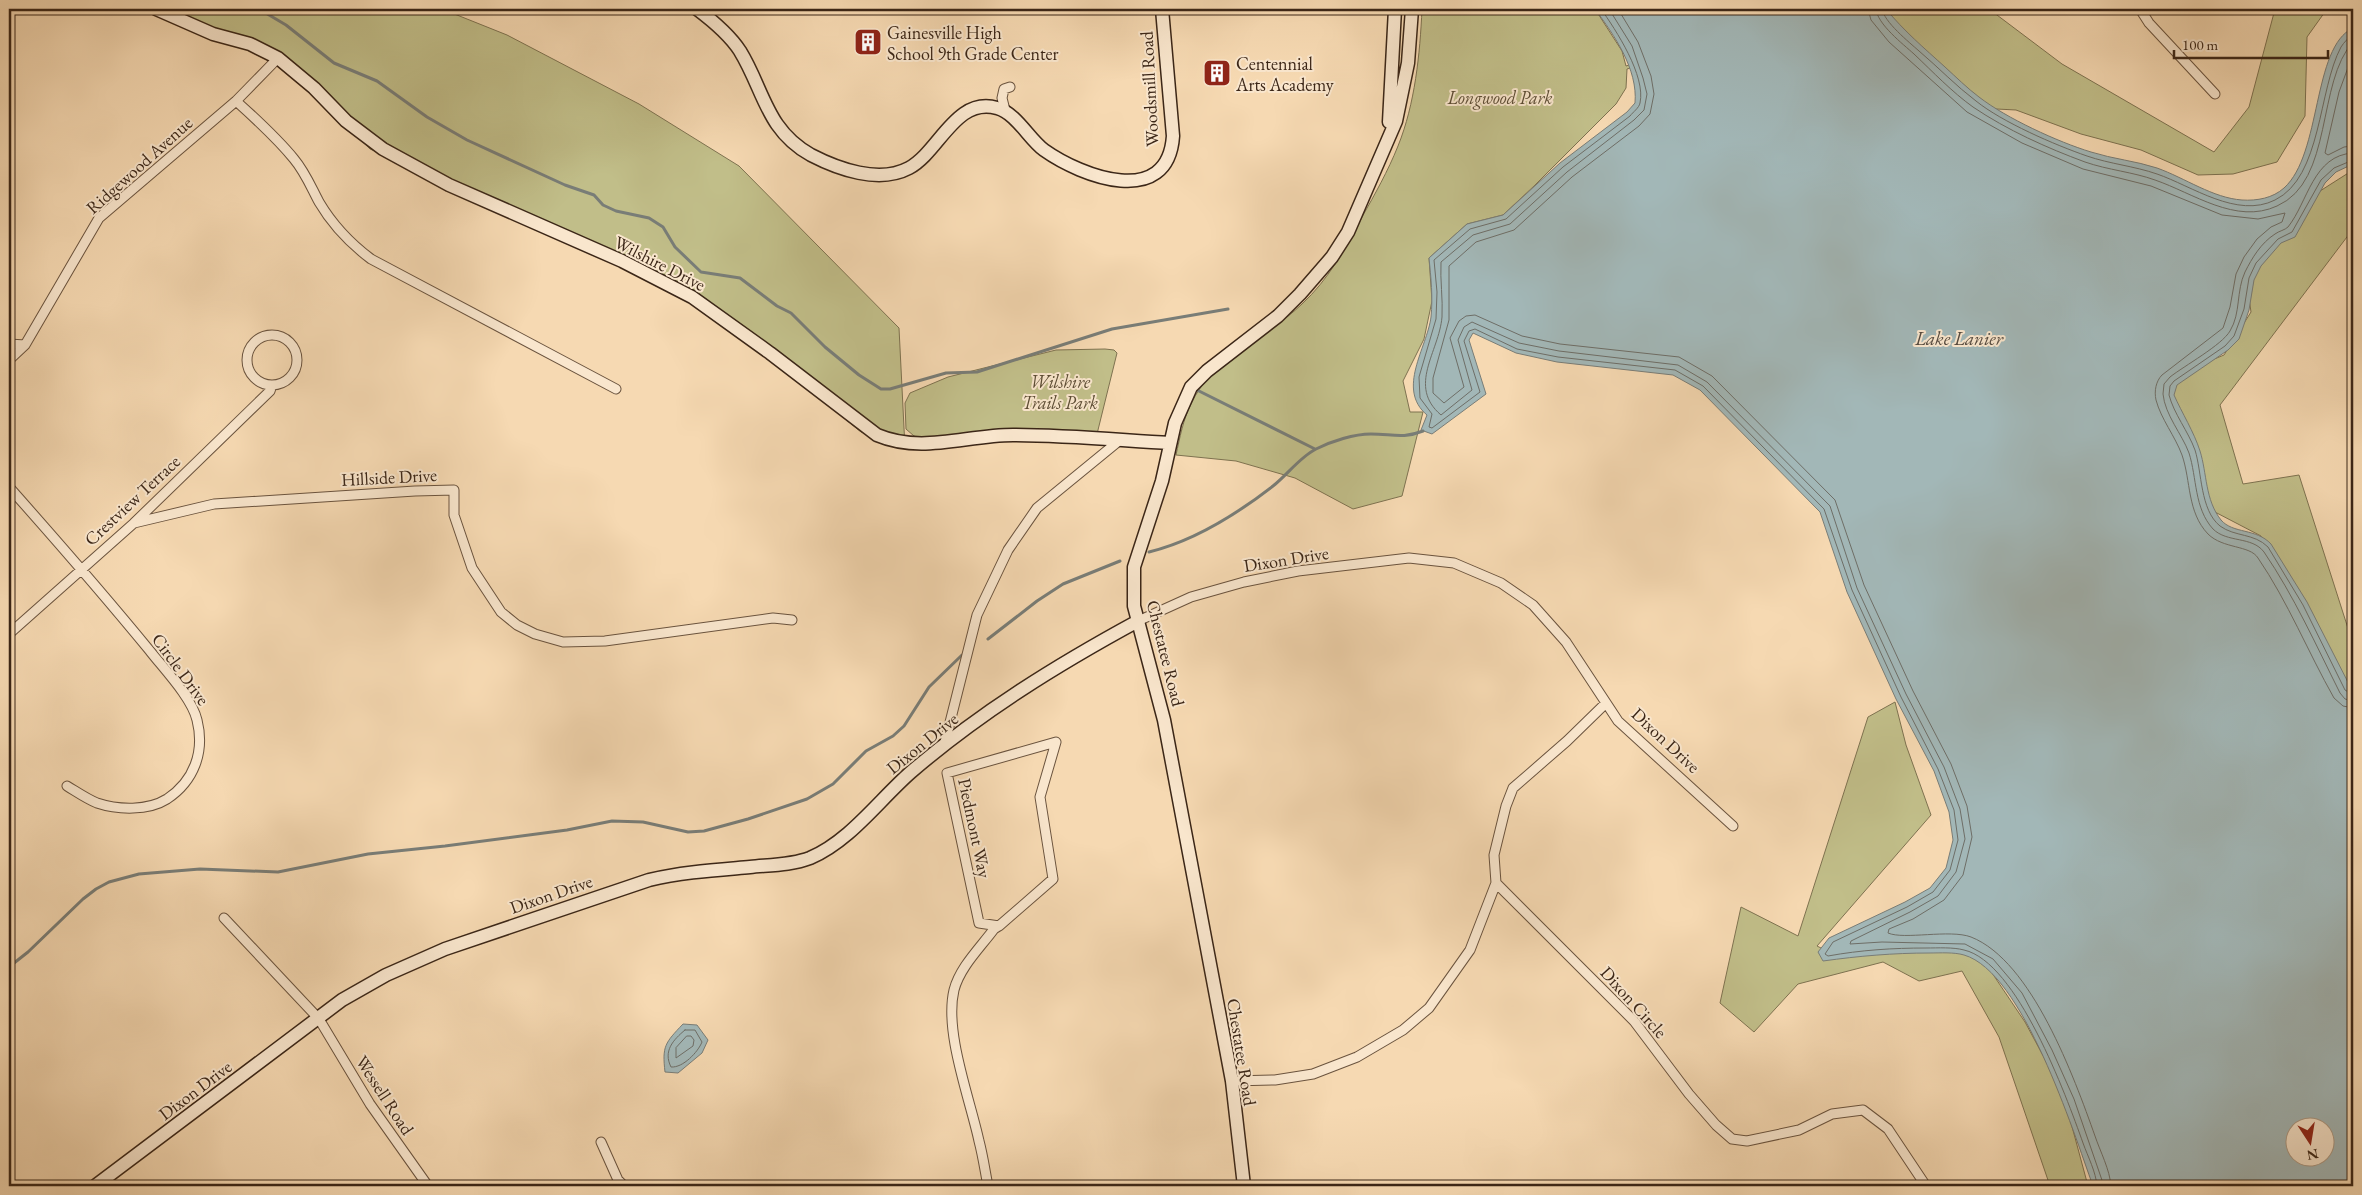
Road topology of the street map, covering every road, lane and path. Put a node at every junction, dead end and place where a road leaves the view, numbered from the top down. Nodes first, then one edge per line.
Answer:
1 (156, 9) edge
2 (698, 9) edge
3 (1162, 9) edge
4 (1395, 9) edge
5 (1412, 9) edge
6 (2140, 9) edge
7 (278, 58) junction
8 (1010, 86) dead end
9 (2215, 94) dead end
10 (236, 101) junction
11 (1005, 110) junction
12 (1386, 147) junction
13 (9, 344) edge
14 (25, 344) junction
15 (9, 360) edge
16 (272, 385) junction
17 (616, 389) dead end
18 (1120, 440) junction
19 (1170, 443) junction
20 (9, 487) edge
21 (134, 523) junction
22 (82, 568) junction
23 (792, 620) dead end
24 (1138, 621) junction
25 (9, 634) edge
26 (1606, 703) junction
27 (944, 746) junction
28 (67, 786) dead end
29 (1733, 826) dead end
30 (1496, 883) junction
31 (224, 918) dead end
32 (999, 926) junction
33 (319, 1019) junction
34 (1232, 1081) junction
35 (601, 1142) dead end
36 (95, 1186) edge
37 (428, 1186) edge
38 (624, 1186) edge
39 (988, 1186) edge
40 (1244, 1186) edge
41 (1926, 1186) edge

1 - 7 street, Wilshire Drive
2 - 11 street
3 - 11 street, Woodsmill Road
4 - 12 street
5 - 12 street, Chestatee Road
6 - 9 street
7 - 10 street, Ridgewood Avenue
7 - 18 street, Wilshire Drive
8 - 11 street
10 - 14 street, Ridgewood Avenue
10 - 17 street
12 - 19 street, Chestatee Road
13 - 14 street
14 - 15 street, Ridgewood Avenue
16 - 16 street
16 - 21 street, Crestview Terrace
18 - 19 street, Wilshire Drive
18 - 27 street
19 - 24 street, Chestatee Road
20 - 22 street, Circle Drive
21 - 22 street, Crestview Terrace
21 - 23 street, Hillside Drive
22 - 25 street, Crestview Terrace
22 - 28 street, Circle Drive
24 - 26 street, Dixon Drive
24 - 27 street, Dixon Drive
24 - 34 street, Chestatee Road
26 - 29 street, Dixon Drive
26 - 30 street
27 - 33 street, Dixon Drive
30 - 34 street
30 - 41 street, Dixon Circle
31 - 33 street, Wessell Road
32 - 32 street, Piedmont Way
32 - 39 street, Piedmont Way
33 - 36 street, Dixon Drive
33 - 37 street, Wessell Road
34 - 40 street, Chestatee Road
35 - 38 street

